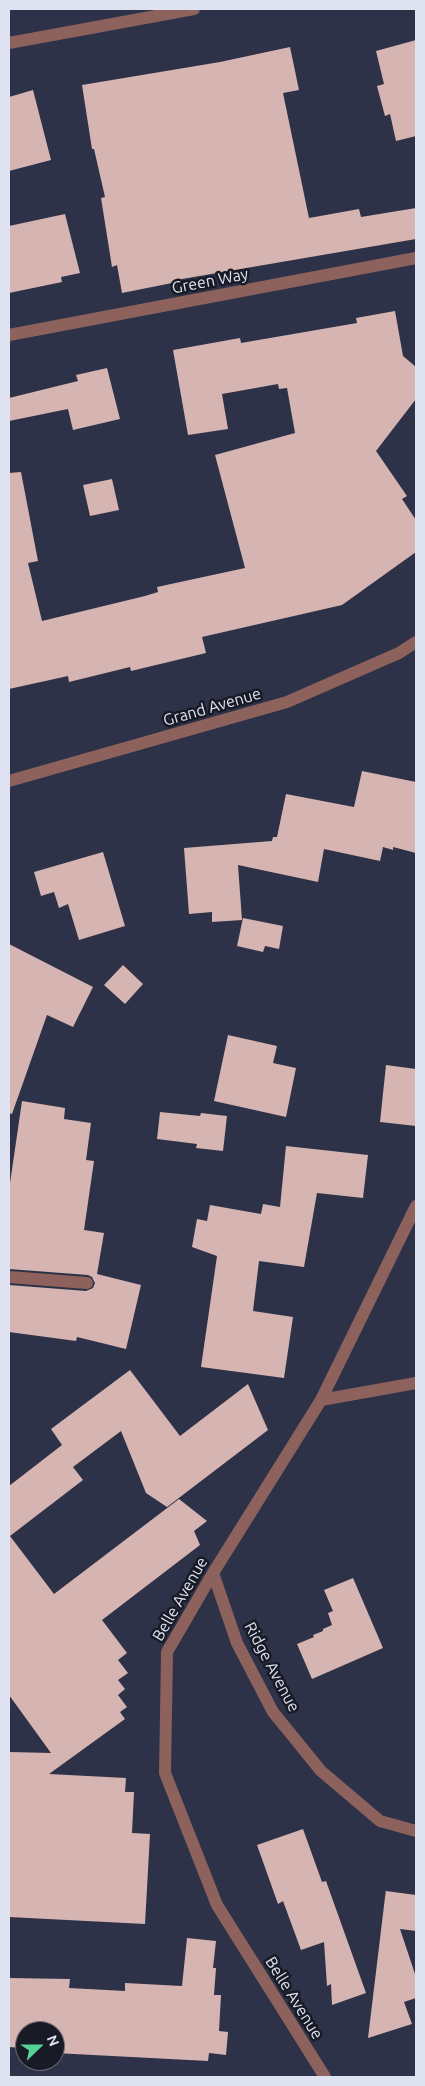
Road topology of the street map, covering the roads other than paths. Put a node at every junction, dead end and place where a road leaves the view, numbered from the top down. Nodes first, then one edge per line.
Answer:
1 (194, 9) edge
2 (9, 43) edge
3 (416, 258) edge
4 (9, 335) edge
5 (416, 642) edge
6 (9, 782) edge
7 (416, 1206) edge
8 (9, 1277) edge
9 (87, 1283) dead end
10 (416, 1383) edge
11 (320, 1400) junction
12 (213, 1573) junction
13 (416, 1831) edge
14 (325, 2077) edge

1 - 2 street
3 - 4 street, Green Way
5 - 6 street, Grand Avenue
7 - 11 street, Belle Avenue
8 - 9 street
10 - 11 street
11 - 12 street, Belle Avenue
12 - 13 street, Ridge Avenue
12 - 14 street, Belle Avenue

